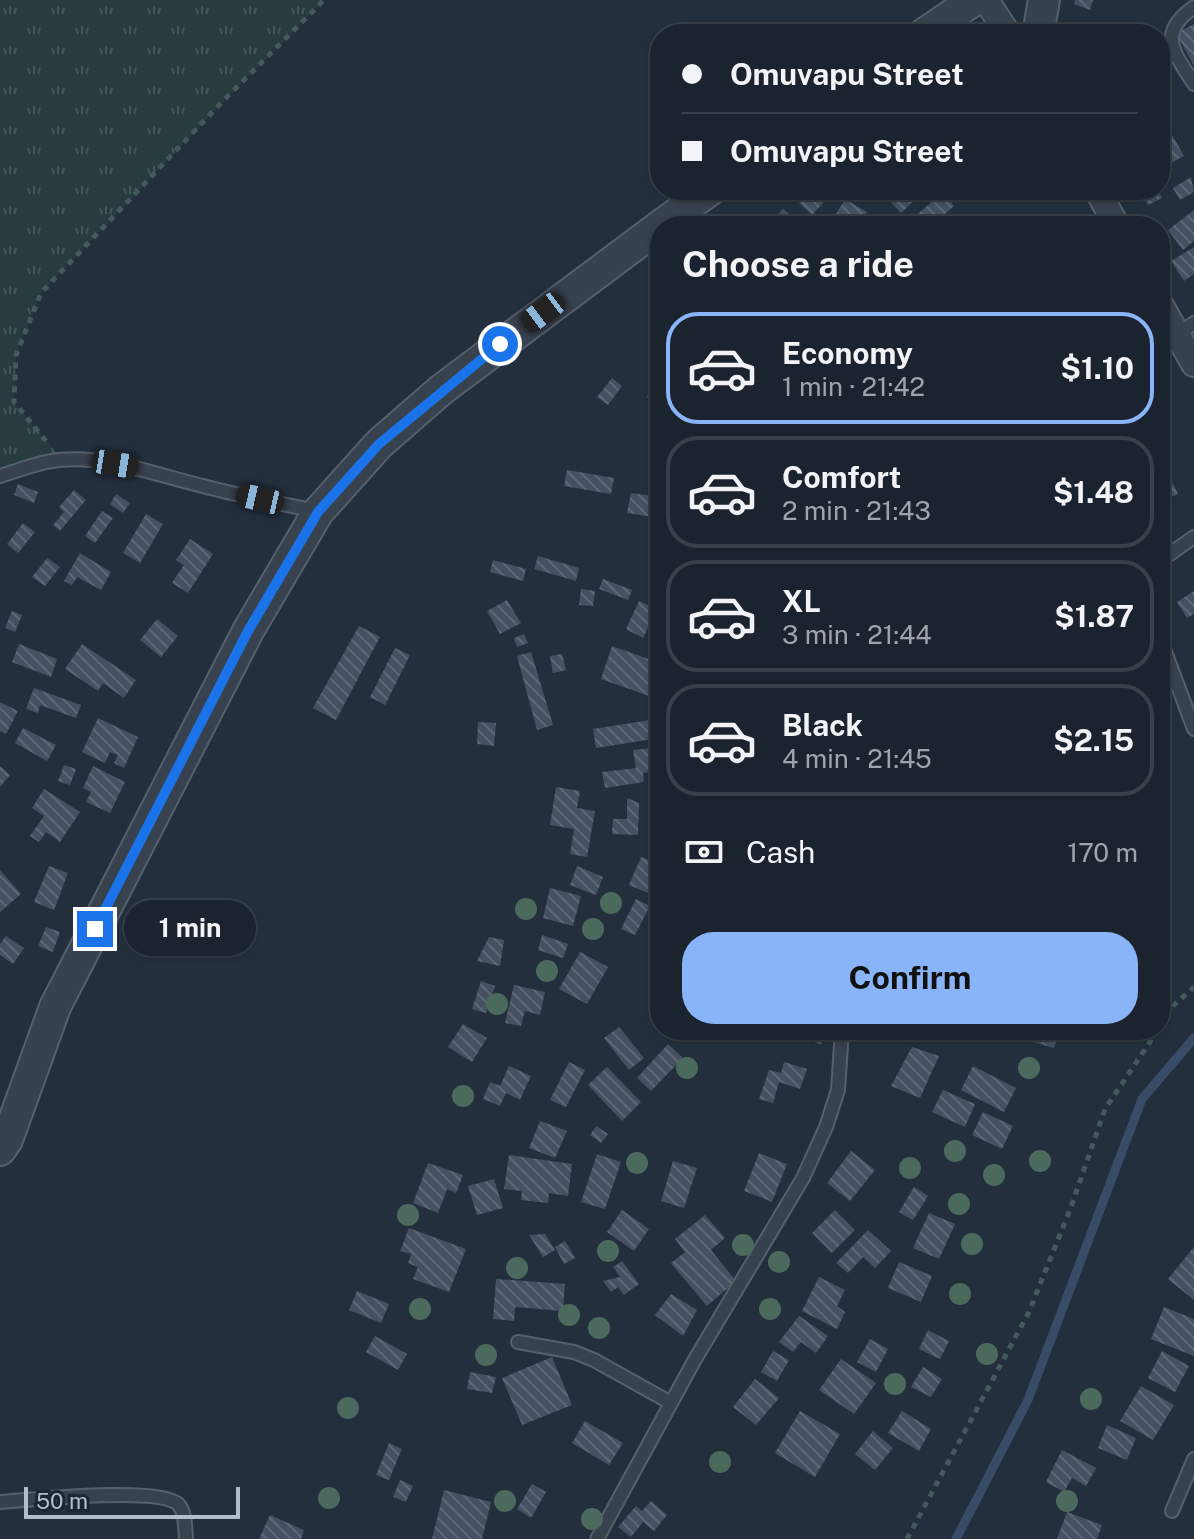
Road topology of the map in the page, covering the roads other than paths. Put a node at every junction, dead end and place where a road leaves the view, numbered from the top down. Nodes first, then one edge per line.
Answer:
1 (974, 0) edge
2 (986, 0) edge
3 (1044, 0) edge
4 (1194, 7) edge
5 (939, 24) edge
6 (1002, 24) edge
7 (1040, 24) edge
8 (1194, 84) edge
9 (696, 200) edge
10 (674, 216) edge
11 (650, 233) edge
12 (1170, 314) edge
13 (1186, 329) edge
14 (1194, 364) edge
15 (0, 476) edge
16 (318, 512) junction
17 (1194, 537) edge
18 (1170, 554) edge
19 (1170, 665) edge
20 (1194, 729) edge
21 (841, 1040) edge
22 (0, 1150) edge
23 (518, 1342) dead end
24 (671, 1403) junction
25 (1194, 1459) edge
26 (0, 1502) edge
27 (1172, 1511) dead end
28 (186, 1539) edge
29 (597, 1539) edge

1 - 5 street
2 - 6 street
3 - 7 street
4 - 8 lane
9 - 10 street
11 - 16 street
12 - 13 street
13 - 14 street
15 - 16 lane
16 - 22 street
17 - 18 lane
19 - 20 lane
21 - 24 lane
23 - 24 lane
24 - 29 lane
25 - 27 lane
26 - 28 lane

